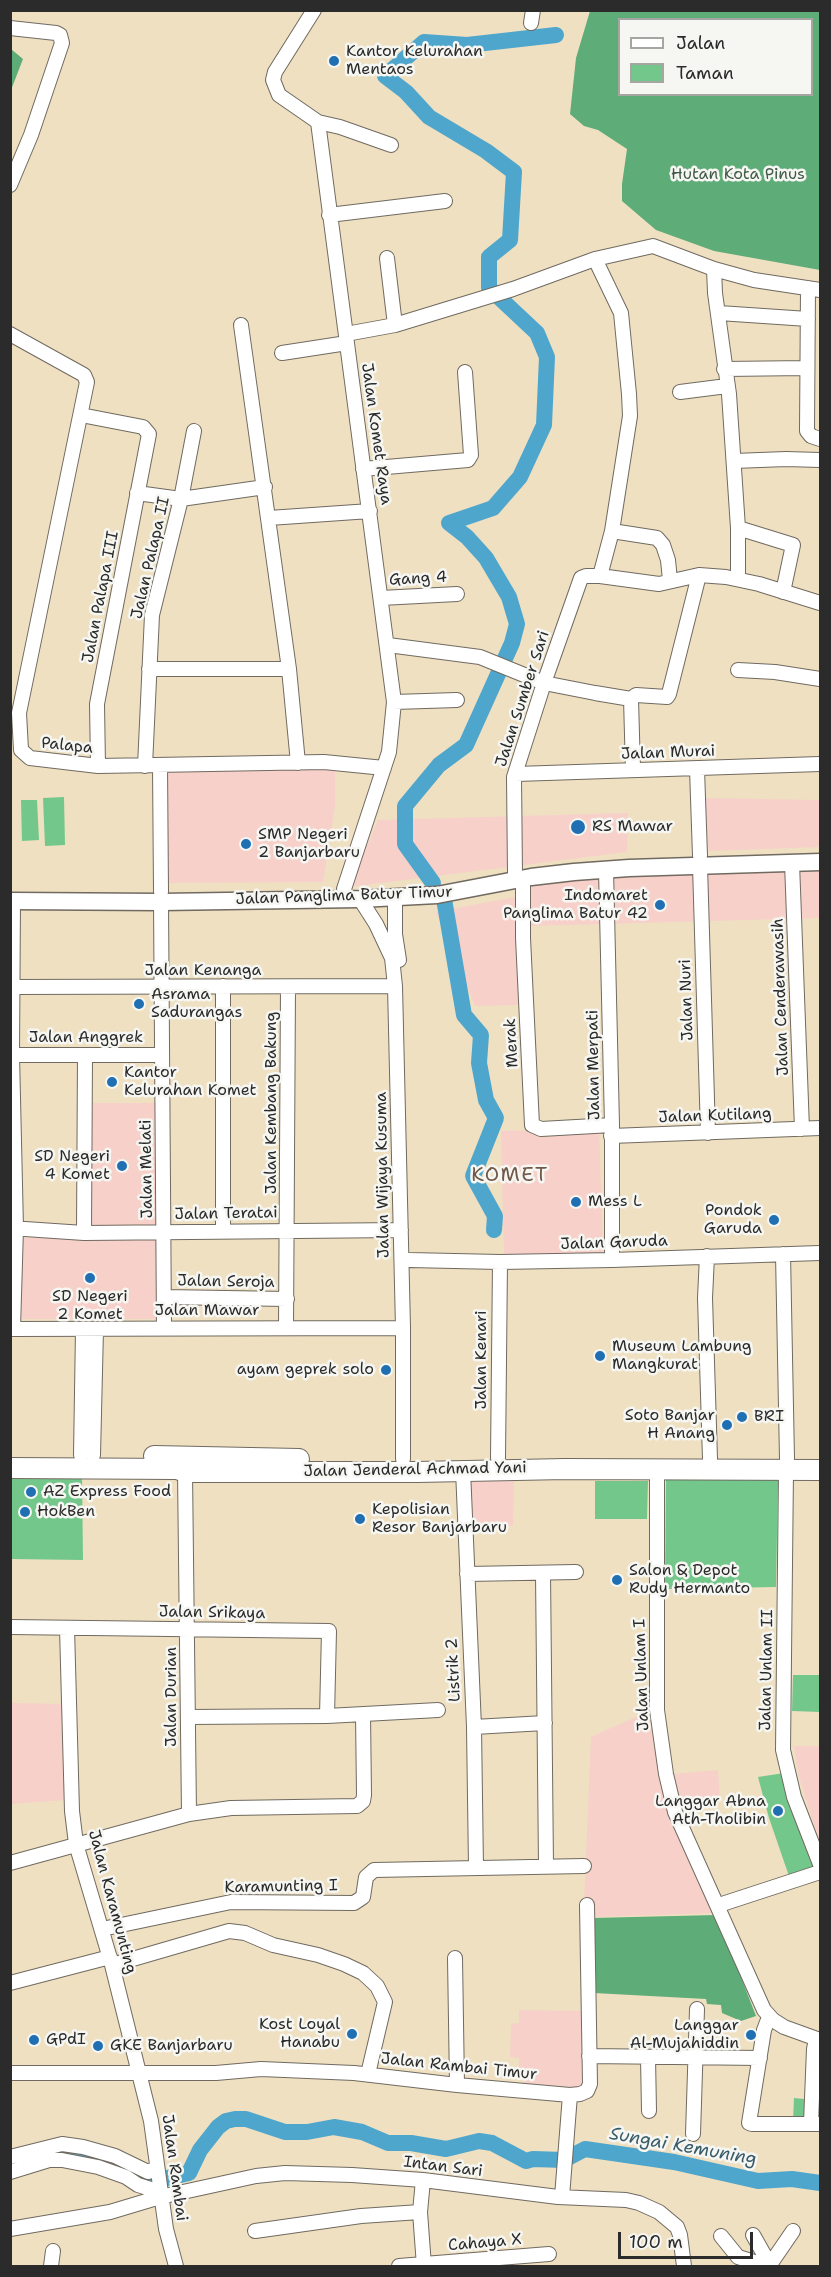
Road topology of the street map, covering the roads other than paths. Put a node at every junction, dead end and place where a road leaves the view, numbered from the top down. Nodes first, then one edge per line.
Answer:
1 (314, 10) edge
2 (10, 28) edge
3 (318, 122) junction
4 (391, 145) dead end
5 (10, 184) edge
6 (445, 201) dead end
7 (329, 215) junction
8 (387, 258) dead end
9 (595, 259) junction
10 (714, 269) junction
11 (814, 289) edge
12 (719, 313) junction
13 (808, 319) junction
14 (395, 325) junction
15 (241, 326) dead end
16 (11, 336) edge
17 (347, 339) junction
18 (282, 353) dead end
19 (724, 369) junction
20 (465, 372) dead end
21 (812, 374) edge
22 (727, 386) junction
23 (680, 392) dead end
24 (81, 415) junction
25 (194, 431) dead end
26 (820, 439) edge
27 (820, 460) edge
28 (734, 461) junction
29 (363, 469) junction
30 (265, 487) junction
31 (137, 493) junction
32 (181, 499) junction
33 (370, 511) junction
34 (269, 518) junction
35 (738, 528) junction
36 (612, 531) junction
37 (699, 575) junction
38 (593, 576) junction
39 (738, 579) junction
40 (670, 580) junction
41 (783, 592) junction
42 (457, 594) dead end
43 (381, 598) junction
44 (820, 603) edge
45 (388, 645) junction
46 (149, 669) junction
47 (290, 669) junction
48 (738, 670) dead end
49 (820, 679) edge
50 (544, 683) junction
51 (632, 699) junction
52 (457, 700) dead end
53 (394, 702) junction
54 (15, 712) edge
55 (298, 763) junction
56 (820, 764) edge
57 (160, 765) junction
58 (98, 766) junction
59 (145, 766) junction
60 (384, 768) junction
61 (697, 769) junction
62 (633, 770) junction
63 (516, 774) junction
64 (820, 854) edge
65 (763, 859) junction
66 (700, 861) junction
67 (820, 862) edge
68 (792, 863) junction
69 (606, 870) junction
70 (519, 876) junction
71 (344, 889) junction
72 (161, 897) junction
73 (395, 897) junction
74 (11, 898) edge
75 (360, 899) junction
76 (223, 986) junction
77 (395, 986) junction
78 (11, 987) edge
79 (288, 987) junction
80 (160, 988) junction
81 (12, 1055) edge
82 (86, 1055) junction
83 (161, 1055) junction
84 (402, 1116) junction
85 (820, 1128) edge
86 (802, 1129) junction
87 (611, 1131) junction
88 (708, 1133) junction
89 (13, 1228) edge
90 (223, 1230) junction
91 (288, 1230) junction
92 (401, 1230) junction
93 (164, 1232) junction
94 (84, 1233) junction
95 (820, 1253) edge
96 (783, 1254) junction
97 (707, 1256) junction
98 (409, 1260) junction
99 (612, 1260) junction
100 (500, 1262) junction
101 (13, 1295) edge
102 (164, 1297) junction
103 (287, 1299) junction
104 (164, 1327) junction
105 (286, 1328) junction
106 (403, 1328) junction
107 (12, 1329) edge
108 (90, 1329) junction
109 (407, 1393) junction
110 (10, 1455) edge
111 (87, 1455) junction
112 (498, 1458) junction
113 (406, 1459) junction
114 (710, 1459) junction
115 (820, 1459) edge
116 (565, 1463) junction
117 (625, 1463) junction
118 (307, 1465) junction
119 (786, 1465) junction
120 (180, 1466) junction
121 (10, 1468) edge
122 (657, 1469) junction
123 (463, 1470) junction
124 (820, 1470) edge
125 (576, 1572) dead end
126 (543, 1573) junction
127 (467, 1574) junction
128 (10, 1627) edge
129 (67, 1628) junction
130 (188, 1629) junction
131 (438, 1710) dead end
132 (363, 1714) junction
133 (327, 1716) junction
134 (188, 1717) junction
135 (545, 1723) junction
136 (474, 1727) junction
137 (189, 1814) junction
138 (76, 1845) junction
139 (10, 1863) edge
140 (820, 1864) edge
141 (546, 1866) junction
142 (584, 1866) dead end
143 (476, 1868) junction
144 (820, 1872) edge
145 (587, 1905) dead end
146 (719, 1905) junction
147 (102, 1929) junction
148 (455, 1958) dead end
149 (111, 1961) junction
150 (10, 1983) edge
151 (697, 2009) dead end
152 (769, 2017) junction
153 (818, 2039) edge
154 (589, 2056) junction
155 (648, 2057) junction
156 (694, 2057) junction
157 (760, 2058) junction
158 (10, 2073) edge
159 (140, 2074) junction
160 (368, 2074) junction
161 (457, 2085) junction
162 (570, 2095) junction
163 (649, 2111) dead end
164 (816, 2124) edge
165 (693, 2134) dead end
166 (10, 2157) edge
167 (10, 2172) edge
168 (423, 2180) junction
169 (159, 2184) junction
170 (562, 2197) junction
171 (420, 2212) junction
172 (10, 2229) edge
173 (255, 2231) dead end
174 (793, 2231) dead end
175 (753, 2235) dead end
176 (721, 2236) dead end
177 (52, 2251) dead end
178 (549, 2253) dead end
179 (51, 2266) edge
180 (176, 2266) edge
181 (399, 2266) edge
182 (424, 2266) edge
183 (684, 2266) edge
184 (769, 2266) edge

1 - 3 street
2 - 5 street
3 - 4 street
3 - 7 street, Jalan Komet Raya
6 - 7 street
7 - 17 street, Jalan Komet Raya
8 - 14 street
9 - 10 street
9 - 14 street
9 - 36 street, Jalan Sumber Sari
10 - 11 street
10 - 12 street
11 - 13 street
12 - 13 street
12 - 19 street
13 - 21 street
14 - 17 street
15 - 30 street
16 - 24 street, Palapa
17 - 18 street
17 - 29 street, Jalan Komet Raya
19 - 21 street
19 - 22 street
20 - 29 street
21 - 26 street
22 - 23 street
22 - 28 street
24 - 31 street, Jalan Palapa III
24 - 54 street, Palapa
25 - 32 street, Jalan Palapa II
27 - 28 street
28 - 35 street
29 - 33 street, Jalan Komet Raya
30 - 32 street
30 - 34 street
31 - 32 street
31 - 58 street, Jalan Palapa III
32 - 46 street, Jalan Palapa II
33 - 34 street
33 - 43 street, Jalan Komet Raya
34 - 47 street
35 - 39 street
35 - 41 street
36 - 38 street, Jalan Sumber Sari
36 - 40 street
37 - 39 street
37 - 40 street
37 - 51 street
38 - 40 street
38 - 50 street, Jalan Sumber Sari
39 - 41 street
41 - 44 street
42 - 43 street, Gang 4
43 - 45 street, Jalan Komet Raya
45 - 50 street
45 - 53 street, Jalan Komet Raya
46 - 47 street
46 - 59 street, Jalan Palapa II
47 - 55 street
48 - 49 street
50 - 51 street
50 - 63 street, Jalan Sumber Sari
51 - 62 street
52 - 53 street
53 - 60 street, Jalan Komet Raya
54 - 58 street, Palapa
55 - 57 street, Palapa
55 - 60 street, Palapa
56 - 61 street, Jalan Murai
57 - 59 street, Palapa
57 - 72 street, Jalan Melati
58 - 59 street, Palapa
60 - 71 street, Jalan Komet Raya
61 - 62 street, Jalan Murai
61 - 66 street, Jalan Nuri
62 - 63 street, Jalan Murai
63 - 70 street, Jalan Sumber Sari
64 - 65 main road, Jalan Panglima Batur Timur
65 - 66 main road, Jalan Panglima Batur Timur
65 - 68 main road, Jalan Panglima Batur Timur
66 - 69 main road, Jalan Panglima Batur Timur
66 - 70 main road, Jalan Panglima Batur Timur
66 - 88 street, Jalan Nuri
67 - 68 main road, Jalan Panglima Batur Timur
68 - 86 street, Jalan Cenderawasih
69 - 70 main road, Jalan Panglima Batur Timur
69 - 87 street, Jalan Merpati
70 - 71 main road, Jalan Panglima Batur Timur
70 - 73 main road, Jalan Panglima Batur Timur
70 - 87 street, Merak
71 - 72 main road, Jalan Panglima Batur Timur
72 - 74 main road, Jalan Panglima Batur Timur
72 - 75 main road, Jalan Panglima Batur Timur
72 - 80 street, Jalan Melati
73 - 75 main road, Jalan Panglima Batur Timur
73 - 84 street, Jalan Wijaya Kusuma
74 - 78 street
75 - 77 street, Jalan Wijaya Kusuma
76 - 79 street, Jalan Kenanga
76 - 80 street, Jalan Kenanga
76 - 90 street
77 - 79 street, Jalan Kenanga
77 - 84 street, Jalan Wijaya Kusuma
78 - 80 street, Jalan Kenanga
78 - 81 street
79 - 91 street, Jalan Kembang Bakung
80 - 83 street, Jalan Melati
81 - 82 street, Jalan Anggrek
81 - 89 street
82 - 83 street, Jalan Anggrek
82 - 94 street
83 - 93 street, Jalan Melati
84 - 92 street, Jalan Wijaya Kusuma
84 - 98 street, Jalan Wijaya Kusuma
85 - 86 street, Jalan Kutilang
86 - 88 street, Jalan Kutilang
87 - 88 street, Jalan Kutilang
87 - 99 street, Jalan Merpati
89 - 94 street, Jalan Teratai
89 - 101 street
90 - 91 street, Jalan Teratai
90 - 93 street, Jalan Teratai
91 - 92 street, Jalan Teratai
91 - 103 street, Jalan Kembang Bakung
92 - 106 street, Jalan Wijaya Kusuma
93 - 94 street, Jalan Teratai
93 - 102 street, Jalan Melati
95 - 96 street, Jalan Garuda
96 - 97 street, Jalan Garuda
96 - 119 street, Jalan Unlam II
97 - 99 street, Jalan Garuda
97 - 114 street
98 - 100 street, Jalan Garuda
98 - 109 street, Jalan Wijaya Kusuma
99 - 100 street, Jalan Garuda
100 - 112 street, Jalan Kenari
101 - 107 street
102 - 103 street, Jalan Seroja
102 - 104 street, Jalan Melati
103 - 105 street, Jalan Kembang Bakung
104 - 105 street, Jalan Mawar
104 - 108 street, Jalan Mawar
105 - 106 street, Jalan Mawar
106 - 109 street, Jalan Wijaya Kusuma
107 - 108 street, Jalan Mawar
108 - 111 street
109 - 113 street, Jalan Wijaya Kusuma
110 - 111 highway, Jalan Jenderal Achmad Yani
111 - 120 highway, Jalan Jenderal Achmad Yani
112 - 113 highway, Jalan Jenderal Achmad Yani
112 - 116 highway, Jalan Jenderal Achmad Yani
113 - 118 highway, Jalan Jenderal Achmad Yani
114 - 117 highway, Jalan Jenderal Achmad Yani
114 - 119 highway, Jalan Jenderal Achmad Yani
115 - 119 highway, Jalan Jenderal Achmad Yani
116 - 117 highway, Jalan Jenderal Achmad Yani
116 - 123 highway, Jalan Jenderal Achmad Yani
117 - 122 highway, Jalan Jenderal Achmad Yani
118 - 120 highway, Jalan Jenderal Achmad Yani
118 - 123 highway, Jalan Jenderal Achmad Yani
119 - 122 highway, Jalan Jenderal Achmad Yani
119 - 124 highway, Jalan Jenderal Achmad Yani
119 - 140 street, Jalan Unlam II
120 - 121 highway, Jalan Jenderal Achmad Yani
120 - 130 street, Jalan Durian
122 - 146 street, Jalan Unlam I
123 - 127 street, Listrik 2
125 - 126 street
126 - 127 street
126 - 135 street
127 - 136 street, Listrik 2
128 - 129 street, Jalan Srikaya
129 - 130 street, Jalan Srikaya
129 - 138 street, Jalan Karamunting
130 - 133 street, Jalan Srikaya
130 - 134 street, Jalan Durian
131 - 132 street
132 - 133 street
132 - 137 street
133 - 134 street
134 - 137 street, Jalan Durian
135 - 136 street
135 - 141 street
136 - 143 street, Listrik 2
137 - 138 street
138 - 139 street
138 - 147 street, Jalan Karamunting
141 - 142 street, Karamunting I
141 - 143 street, Karamunting I
143 - 147 street, Karamunting I
144 - 146 street
145 - 154 street
146 - 152 street, Jalan Unlam I
147 - 149 street, Jalan Karamunting
148 - 161 street
149 - 150 street
149 - 159 street, Jalan Karamunting
149 - 160 street
151 - 156 street
152 - 153 street
152 - 157 street
153 - 164 street
154 - 155 street
154 - 162 street
155 - 156 street
155 - 163 street
156 - 157 street
156 - 165 street
157 - 164 street
158 - 159 street, Jalan Rambai Timur
159 - 160 street, Jalan Rambai Timur
159 - 169 street, Jalan Rambai
160 - 161 street, Jalan Rambai Timur
161 - 162 street, Jalan Rambai Timur
162 - 170 street
166 - 169 street
167 - 169 street
168 - 169 street, Intan Sari
168 - 170 street, Intan Sari
168 - 171 street
169 - 172 street, Intan Sari
169 - 180 street, Jalan Rambai
170 - 183 street, Intan Sari
171 - 173 street
171 - 182 street
174 - 184 street
175 - 184 street
176 - 184 street
177 - 179 street
178 - 182 street, Cahaya X
181 - 182 street, Cahaya X

